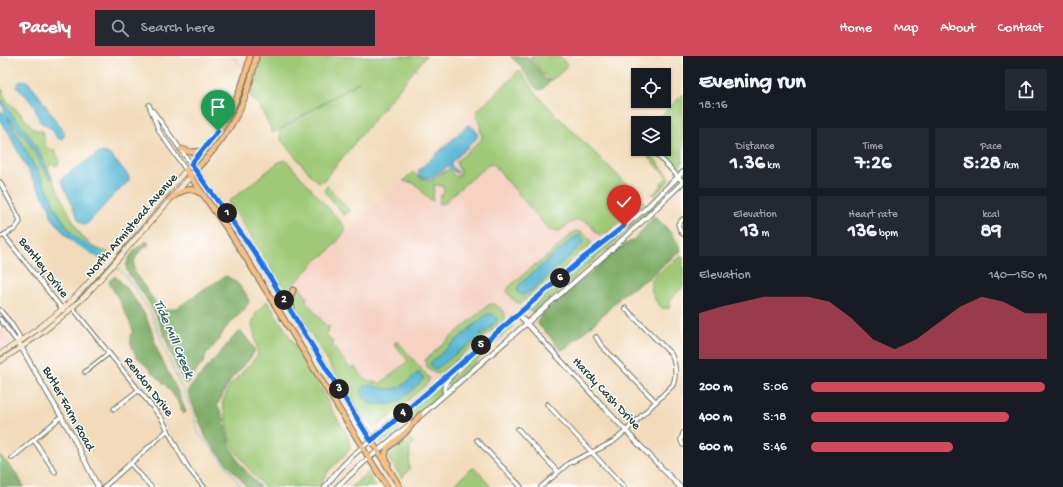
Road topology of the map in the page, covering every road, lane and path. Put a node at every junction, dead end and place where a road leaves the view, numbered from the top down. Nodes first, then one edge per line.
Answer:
1 (250, 56) edge
2 (256, 56) edge
3 (180, 149) junction
4 (202, 151) junction
5 (212, 152) junction
6 (658, 156) edge
7 (191, 164) junction
8 (186, 170) junction
9 (196, 170) junction
10 (683, 172) edge
11 (190, 177) junction
12 (678, 177) junction
13 (0, 182) edge
14 (683, 182) edge
15 (204, 196) junction
16 (170, 199) junction
17 (683, 218) edge
18 (232, 219) junction
19 (683, 234) edge
20 (4, 235) junction
21 (0, 238) edge
22 (293, 290) dead end
23 (69, 303) junction
24 (73, 308) junction
25 (625, 308) dead end
26 (62, 309) junction
27 (0, 310) edge
28 (66, 314) junction
29 (518, 314) junction
30 (0, 319) edge
31 (526, 322) junction
32 (492, 337) junction
33 (596, 337) dead end
34 (19, 342) junction
35 (22, 348) junction
36 (109, 353) junction
37 (0, 354) edge
38 (320, 358) junction
39 (0, 361) edge
40 (85, 372) dead end
41 (139, 390) junction
42 (445, 394) junction
43 (656, 402) junction
44 (547, 404) dead end
45 (114, 409) dead end
46 (420, 415) junction
47 (62, 416) junction
48 (518, 429) dead end
49 (168, 430) junction
50 (626, 431) junction
51 (683, 433) edge
52 (34, 440) junction
53 (477, 440) dead end
54 (371, 441) junction
55 (683, 445) edge
56 (362, 448) junction
57 (377, 451) junction
58 (592, 452) junction
59 (12, 458) dead end
60 (369, 458) junction
61 (131, 464) junction
62 (55, 472) dead end
63 (558, 472) junction
64 (98, 487) edge
65 (104, 487) edge
66 (151, 487) edge
67 (204, 487) edge
68 (325, 487) edge
69 (337, 487) edge
70 (387, 487) edge
71 (401, 487) edge
72 (521, 487) edge
73 (541, 487) edge
74 (624, 487) edge
75 (680, 487) edge

1 - 4 main road, North Armistead Avenue
2 - 5 main road, North Armistead Avenue
3 - 4 main road
3 - 7 street
3 - 8 street
4 - 7 main road, North Armistead Avenue
5 - 9 main road, North Armistead Avenue
5 - 18 main road
6 - 12 street
7 - 8 main road, North Armistead Avenue
7 - 9 main road
8 - 11 main road
8 - 23 main road, North Armistead Avenue
9 - 11 main road, North Armistead Avenue
9 - 18 main road
10 - 12 street
11 - 15 main road
11 - 16 main road, North Armistead Avenue
12 - 14 street
12 - 29 street
13 - 20 street
14 - 31 street
15 - 16 main road
15 - 56 main road
16 - 24 main road, North Armistead Avenue
17 - 19 street
18 - 38 main road
20 - 21 street
20 - 26 street, Bentley Drive
22 - 38 main road
23 - 24 street, Rendon Drive
23 - 26 main road, North Armistead Avenue
24 - 28 main road, North Armistead Avenue
24 - 36 street, Rendon Drive
25 - 43 street
26 - 28 street, Bentley Drive
26 - 34 main road, North Armistead Avenue
27 - 34 street
28 - 35 main road, North Armistead Avenue
29 - 31 street, Hardy Cash Drive
29 - 32 street
30 - 34 street
31 - 42 street
31 - 50 street, Hardy Cash Drive
32 - 42 street
32 - 54 street
33 - 43 street
34 - 35 street, Butler Farm Road
34 - 37 main road, North Armistead Avenue
35 - 39 main road, North Armistead Avenue
35 - 47 street, Butler Farm Road
36 - 40 street
36 - 41 street, Rendon Drive
38 - 54 main road
41 - 45 street
41 - 49 street, Rendon Drive
42 - 46 street
43 - 50 street
44 - 58 street
46 - 57 street
46 - 71 main road
47 - 52 street
47 - 64 street, Butler Farm Road
48 - 63 street
49 - 61 street
49 - 67 street, Rendon Drive
50 - 58 street
50 - 75 street, Hardy Cash Drive
51 - 55 street
52 - 59 street
52 - 62 street
53 - 72 street
54 - 56 street
54 - 57 main road
56 - 60 main road
56 - 68 street
57 - 60 street
57 - 71 main road
58 - 63 street
58 - 74 street
60 - 69 street
60 - 70 main road
61 - 65 street
61 - 66 street
63 - 73 street

